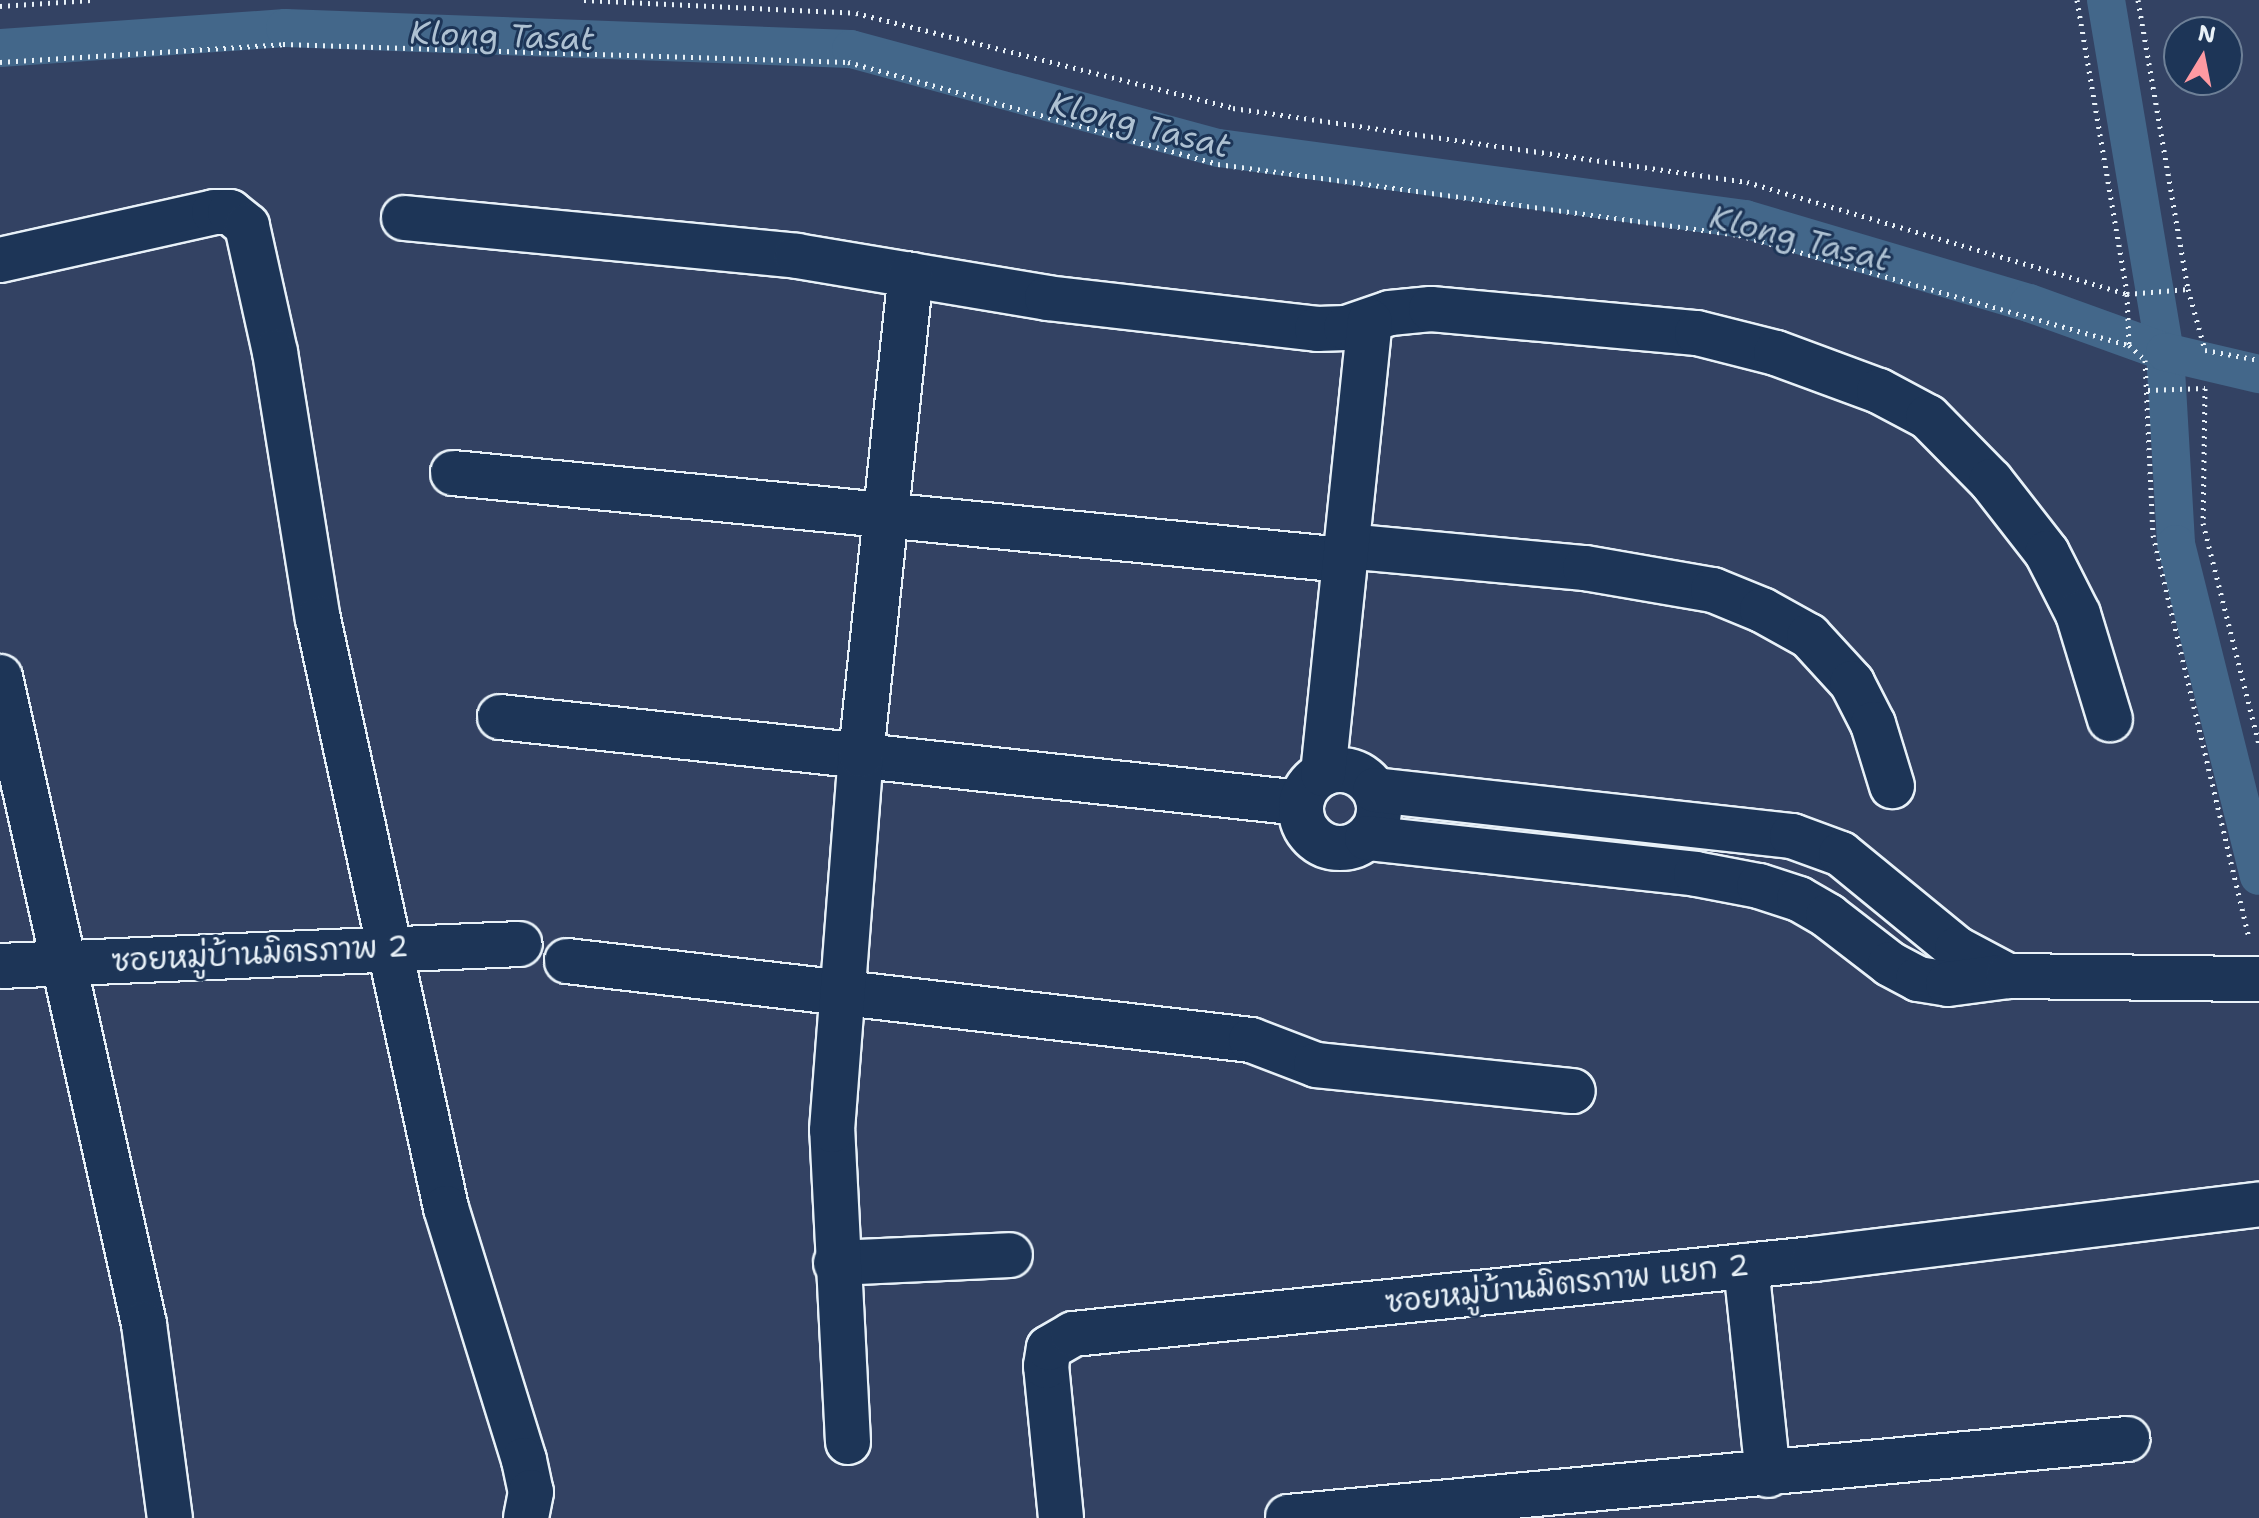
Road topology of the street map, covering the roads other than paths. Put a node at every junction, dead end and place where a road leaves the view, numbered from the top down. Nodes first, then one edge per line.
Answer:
1 (404, 218) dead end
2 (0, 260) edge
3 (911, 275) junction
4 (1370, 321) junction
5 (453, 473) dead end
6 (887, 513) junction
7 (1345, 553) junction
8 (0, 677) edge
9 (500, 717) dead end
10 (2110, 719) dead end
11 (861, 755) junction
12 (1892, 786) dead end
13 (1312, 788) junction
14 (1375, 790) junction
15 (1367, 838) junction
16 (520, 944) dead end
17 (392, 947) junction
18 (567, 961) dead end
19 (2255, 962) edge
20 (62, 963) junction
21 (0, 966) edge
22 (2008, 976) junction
23 (845, 997) junction
24 (1573, 1091) dead end
25 (2259, 1204) edge
26 (1010, 1255) dead end
27 (836, 1263) junction
28 (1746, 1266) junction
29 (2127, 1439) dead end
30 (848, 1442) dead end
31 (1768, 1475) junction
32 (1520, 1507) edge
33 (1288, 1517) edge
34 (170, 1518) edge
35 (526, 1518) edge
36 (1061, 1518) edge

1 - 3 street
2 - 17 street
3 - 4 street
3 - 6 street
4 - 7 street
4 - 10 street
5 - 6 street
6 - 7 street
6 - 11 street
7 - 12 street
7 - 13 street
8 - 20 street
9 - 11 street
11 - 13 street
11 - 23 street
13 - 14 street
13 - 15 street
14 - 15 street
14 - 22 street
15 - 22 street
16 - 17 street, ซอยหมู่บ้านมิตรภาพ 2
17 - 20 street, ซอยหมู่บ้านมิตรภาพ 2
17 - 35 street
18 - 23 street
19 - 22 street
20 - 21 street, ซอยหมู่บ้านมิตรภาพ 2
20 - 34 street
23 - 24 street
23 - 27 street
25 - 28 street, ซอยหมู่บ้านมิตรภาพ แยก 2
26 - 27 street
27 - 30 street
28 - 31 street
28 - 36 street, ซอยหมู่บ้านมิตรภาพ แยก 2
29 - 31 street
31 - 32 street
32 - 33 street

